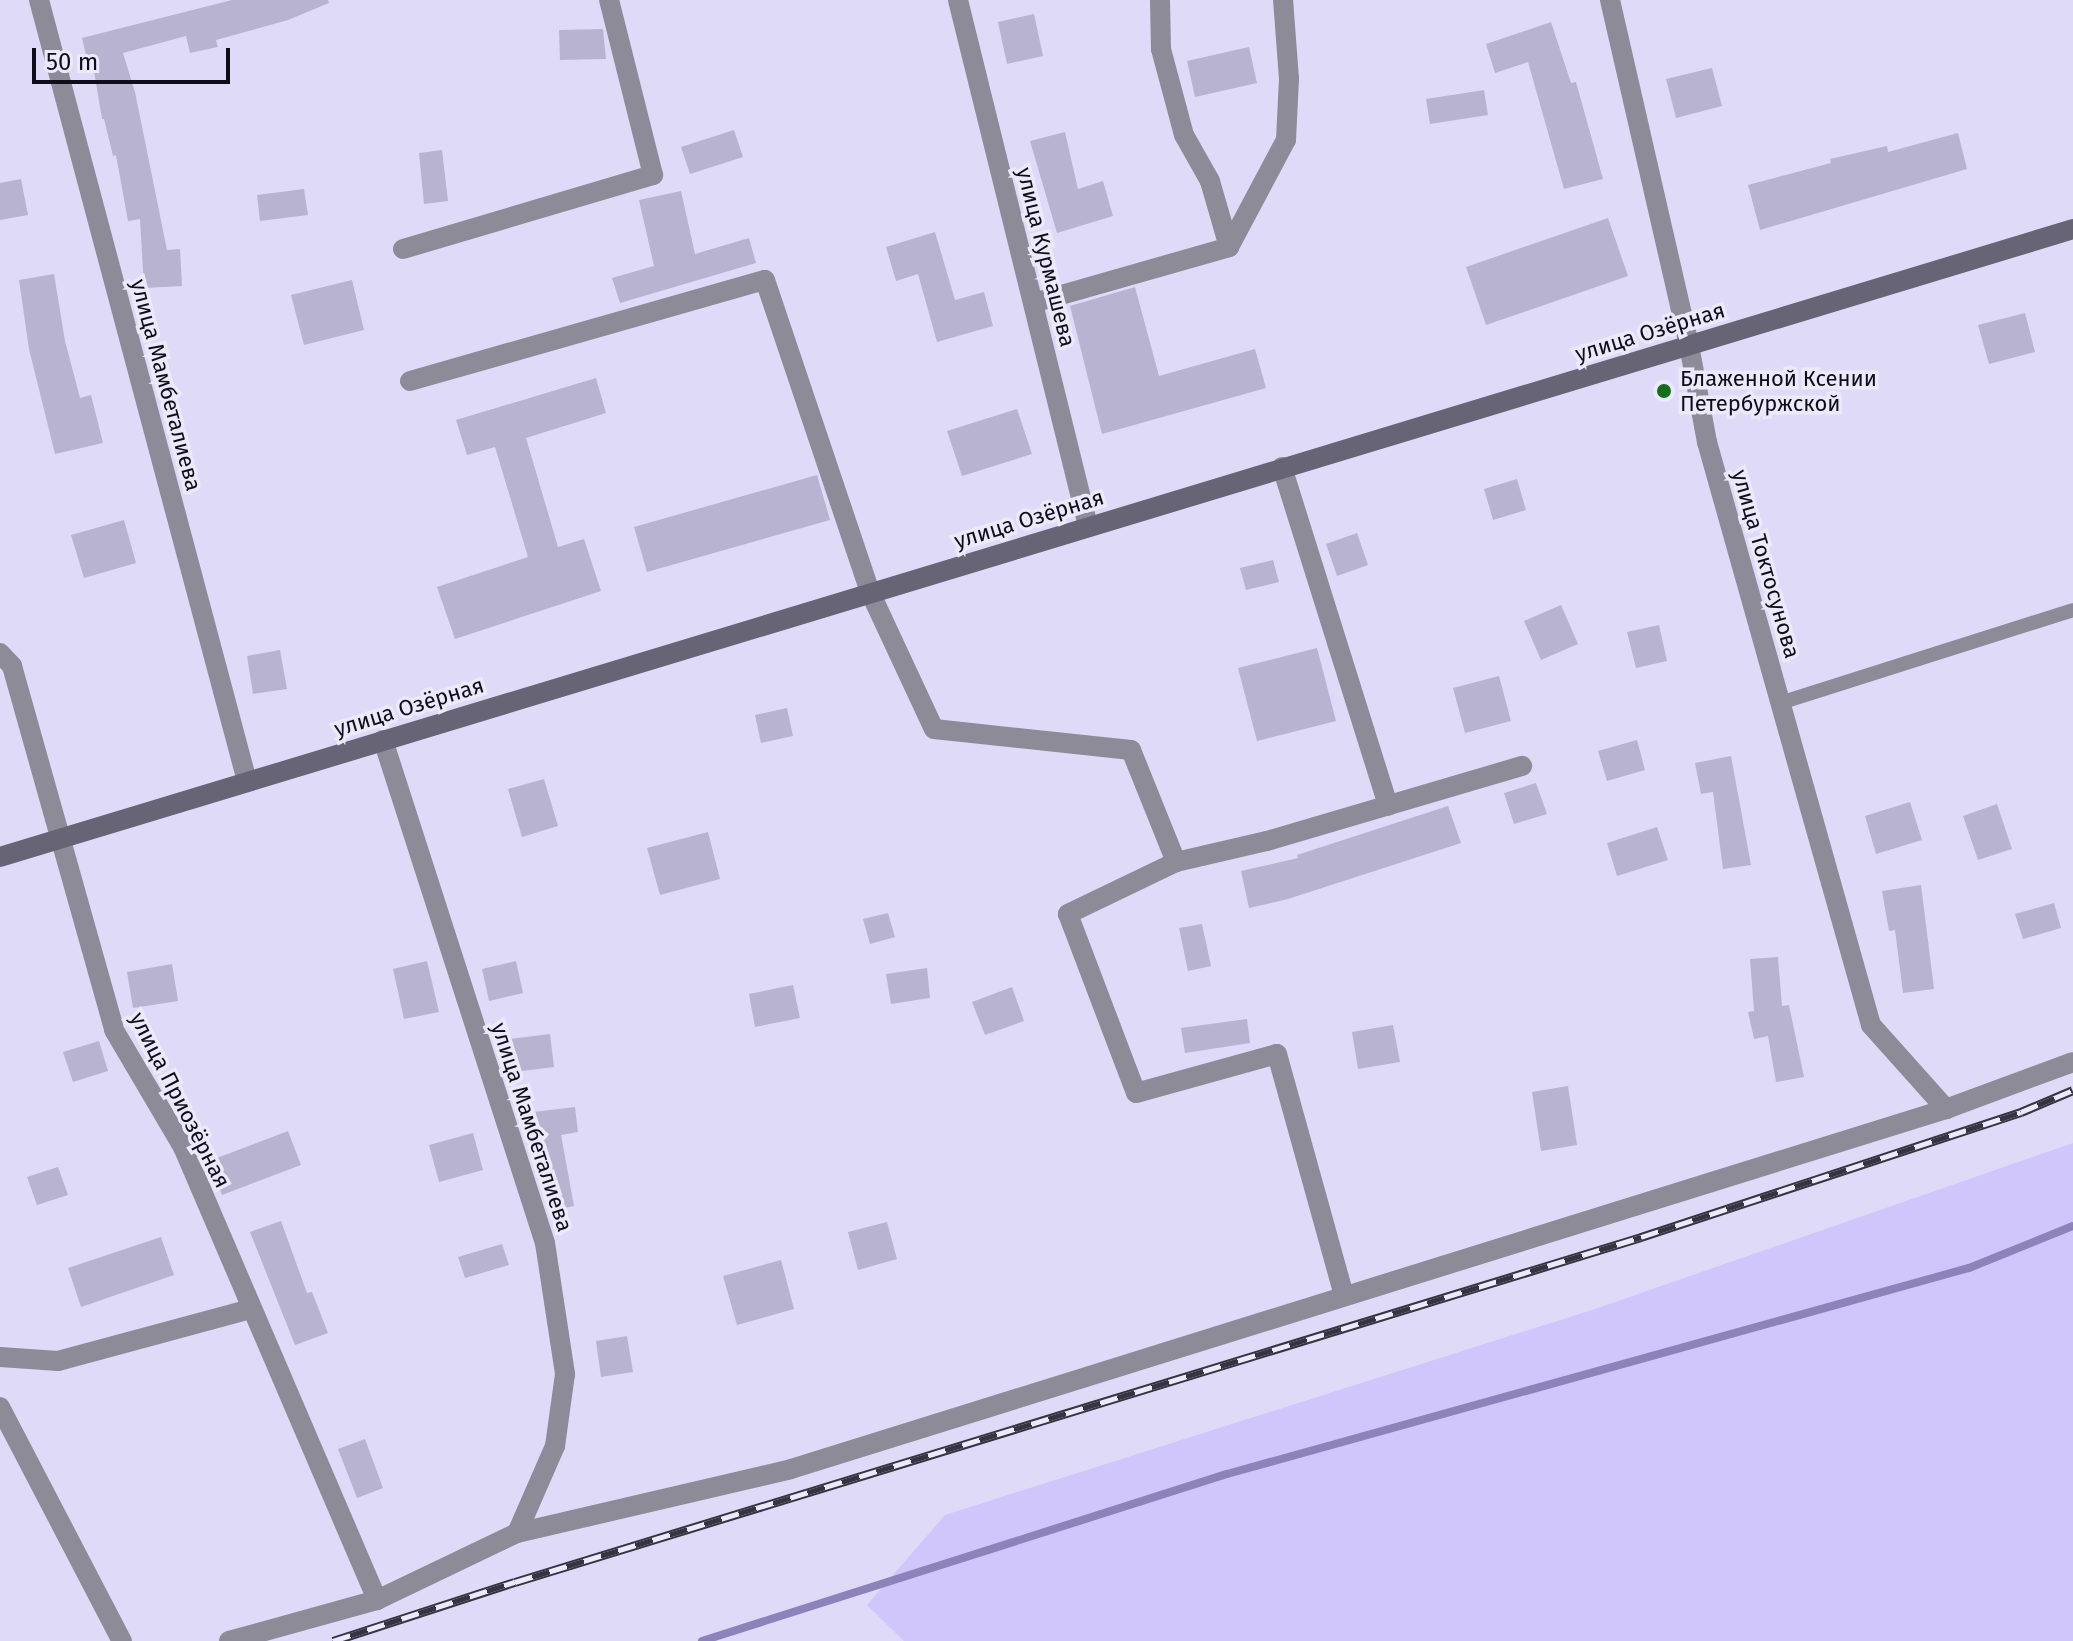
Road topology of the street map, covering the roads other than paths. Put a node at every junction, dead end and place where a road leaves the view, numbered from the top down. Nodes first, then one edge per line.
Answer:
1 (39, 0) edge
2 (609, 0) edge
3 (958, 0) edge
4 (1160, 0) edge
5 (1283, 0) edge
6 (1610, 0) edge
7 (2073, 229) edge
8 (1229, 247) junction
9 (403, 249) dead end
10 (1033, 303) junction
11 (1689, 345) junction
12 (410, 381) dead end
13 (1282, 467) junction
14 (1088, 526) junction
15 (870, 592) junction
16 (2073, 610) edge
17 (0, 653) edge
18 (1780, 703) junction
19 (383, 740) junction
20 (1522, 766) dead end
21 (247, 781) junction
22 (1388, 806) junction
23 (59, 839) junction
24 (0, 857) edge
25 (1176, 862) junction
26 (2073, 1062) edge
27 (1946, 1109) junction
28 (1344, 1295) junction
29 (251, 1309) junction
30 (0, 1357) edge
31 (0, 1407) edge
32 (517, 1533) junction
33 (377, 1600) junction
34 (122, 1641) edge
35 (229, 1641) edge

1 - 21 street, улица Мамбеталиева
2 - 9 street
3 - 10 street, улица Курмашева
4 - 8 street
5 - 8 street
6 - 11 street, улица Токтосунова
7 - 11 street, улица Озёрная
8 - 10 street
10 - 14 street, улица Курмашева
11 - 13 street, улица Озёрная
11 - 18 street, улица Токтосунова
12 - 15 street
13 - 14 street, улица Озёрная
13 - 22 street
14 - 15 street, улица Озёрная
15 - 19 street, улица Озёрная
15 - 25 street
16 - 18 lane
17 - 23 street, улица Приозёрная
18 - 27 street, улица Токтосунова
19 - 21 street, улица Озёрная
19 - 32 street, улица Мамбеталиева
20 - 22 street
21 - 23 street, улица Озёрная
22 - 25 street
23 - 24 street, улица Озёрная
23 - 29 street, улица Приозёрная
25 - 28 street
26 - 27 street
27 - 28 street
28 - 32 street
29 - 30 street
29 - 33 street, улица Приозёрная
31 - 34 street
32 - 33 street
33 - 35 street

